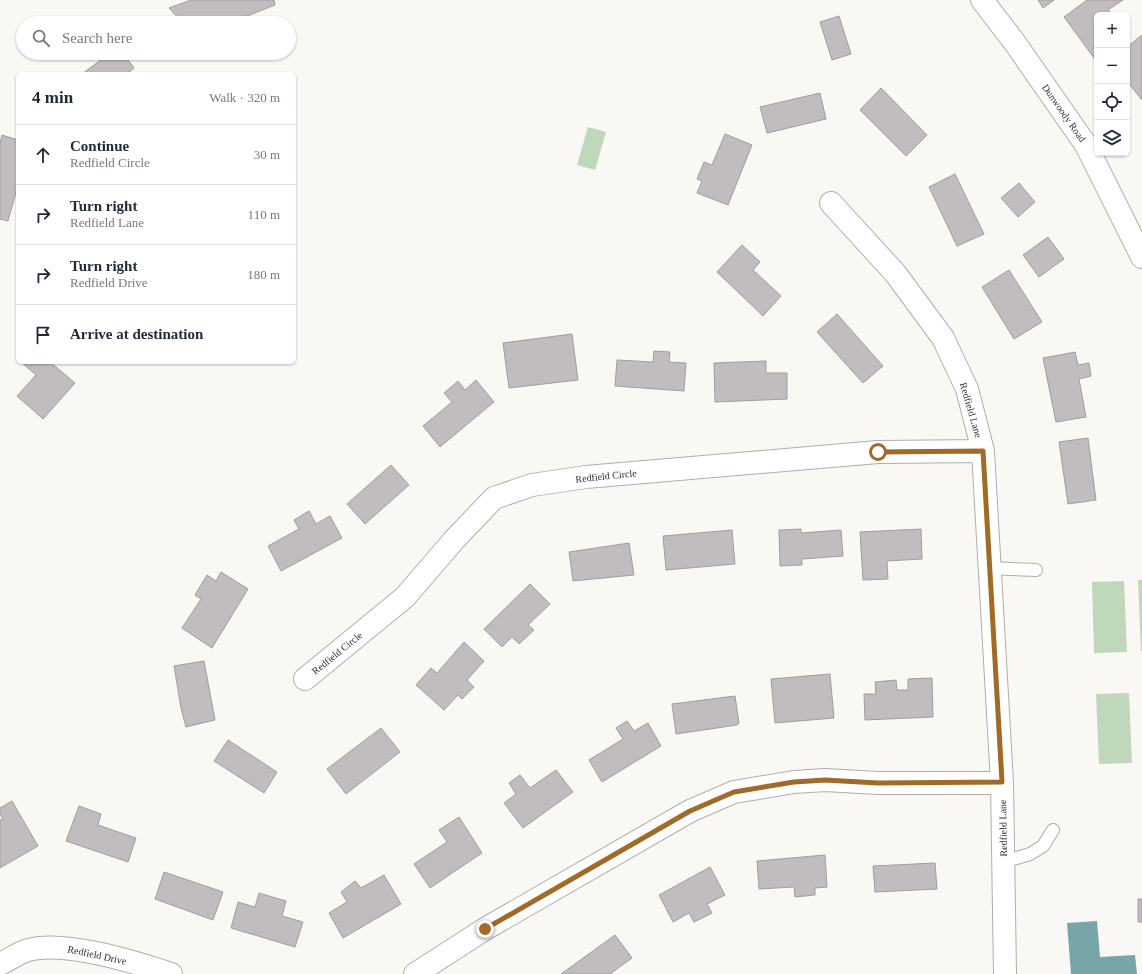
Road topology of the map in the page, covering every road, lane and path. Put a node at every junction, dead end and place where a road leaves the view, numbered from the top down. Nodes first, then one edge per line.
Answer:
1 (982, 0) edge
2 (831, 203) dead end
3 (1142, 257) edge
4 (983, 451) junction
5 (989, 568) junction
6 (1036, 570) dead end
7 (305, 680) dead end
8 (1002, 782) junction
9 (1053, 830) dead end
10 (1003, 862) junction
11 (0, 964) edge
12 (171, 974) edge
13 (415, 974) edge
14 (1005, 974) edge

1 - 3 street, Dunwoody Road
2 - 4 street, Redfield Lane
4 - 5 street, Redfield Lane
4 - 7 street, Redfield Circle
5 - 6 lane
5 - 8 street, Redfield Lane
8 - 10 street, Redfield Lane
8 - 13 street
9 - 10 lane
10 - 14 street, Redfield Lane
11 - 12 street, Redfield Drive

